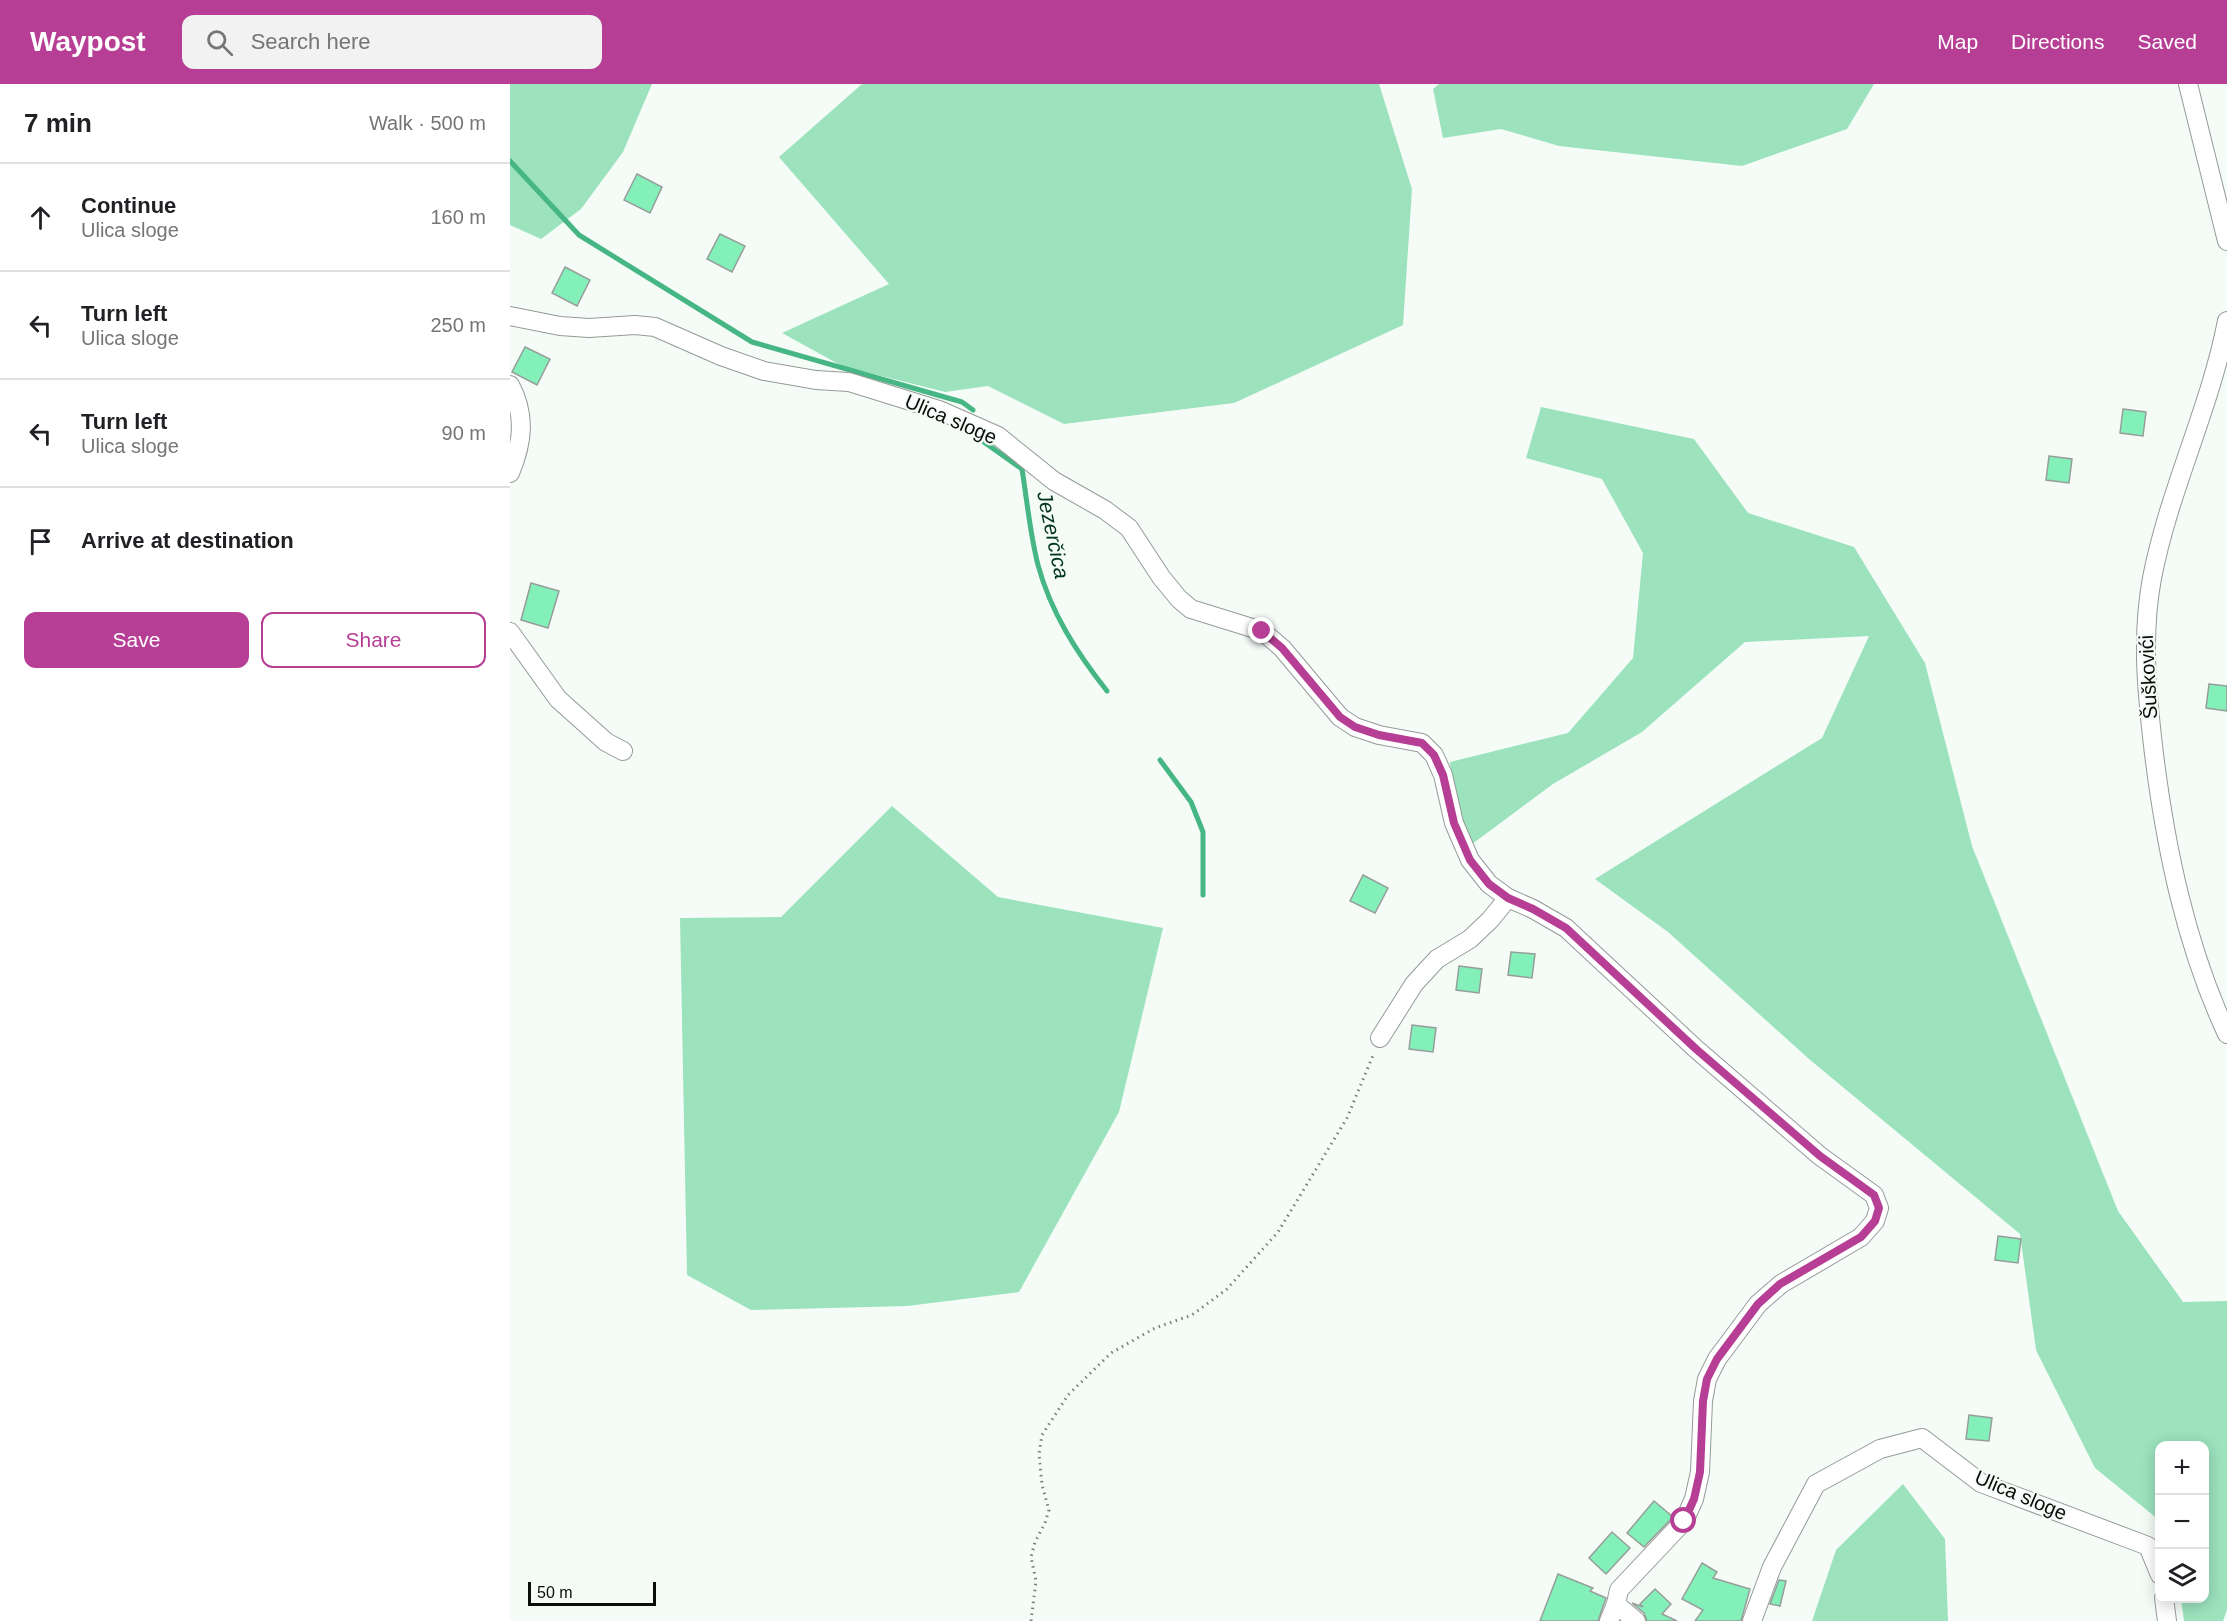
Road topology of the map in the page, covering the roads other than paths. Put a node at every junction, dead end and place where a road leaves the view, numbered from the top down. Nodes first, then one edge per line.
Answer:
1 (2188, 84) edge
2 (2227, 241) edge
3 (510, 316) edge
4 (2227, 321) edge
5 (510, 385) edge
6 (510, 472) edge
7 (510, 632) edge
8 (623, 751) dead end
9 (1508, 898) junction
10 (2227, 1034) edge
11 (1380, 1038) road end
12 (2155, 1563) edge
13 (2165, 1603) edge
14 (1613, 1613) edge
15 (1636, 1621) edge
16 (1752, 1621) edge
17 (2167, 1621) edge

1 - 2 street
3 - 9 street, Ulica sloge
4 - 10 street, Šuškovići
5 - 6 street
7 - 8 street
9 - 11 street
9 - 14 street, Ulica sloge
12 - 16 street, Ulica sloge
13 - 17 street
14 - 15 street, Ulica sloge

